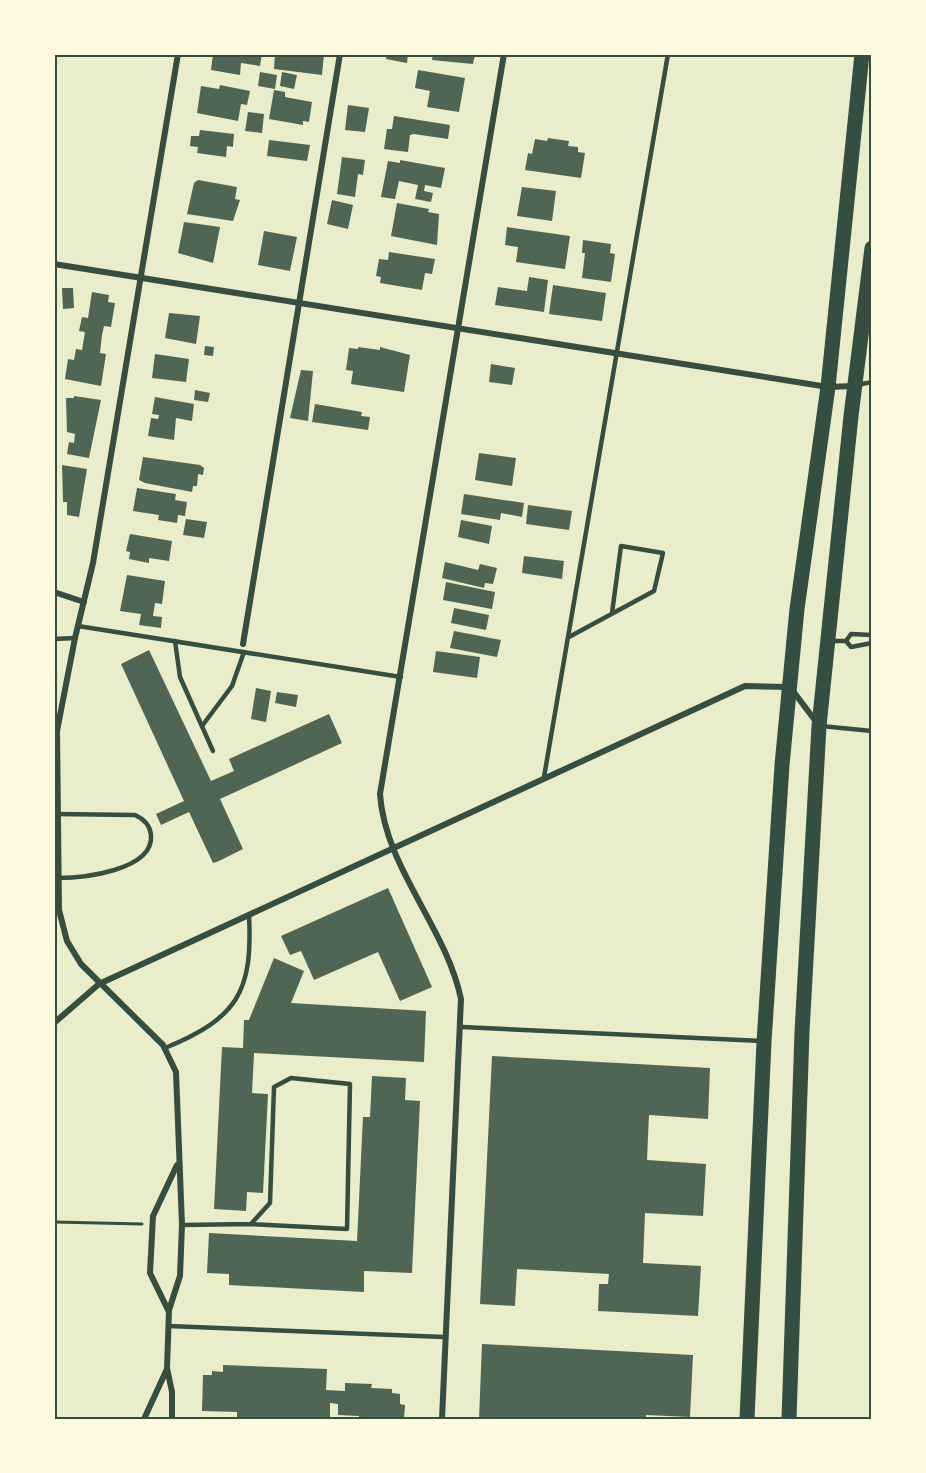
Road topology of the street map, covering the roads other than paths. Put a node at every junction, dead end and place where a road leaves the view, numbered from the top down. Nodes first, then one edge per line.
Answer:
1 (178, 54) edge
2 (340, 54) edge
3 (504, 54) edge
4 (668, 54) edge
5 (862, 54) edge
6 (872, 248) edge
7 (54, 264) edge
8 (141, 278) junction
9 (298, 304) junction
10 (459, 329) junction
11 (618, 354) junction
12 (872, 382) edge
13 (855, 386) junction
14 (828, 387) junction
15 (54, 592) edge
16 (84, 602) junction
17 (612, 614) junction
18 (78, 626) junction
19 (872, 635) edge
20 (569, 637) junction
21 (75, 638) junction
22 (54, 639) edge
23 (175, 641) junction
24 (828, 641) junction
25 (846, 641) junction
26 (872, 643) edge
27 (243, 644) joint
28 (243, 652) junction
29 (401, 677) junction
30 (790, 687) junction
31 (202, 726) junction
32 (819, 726) junction
33 (872, 731) edge
34 (213, 751) dead end
35 (55, 777) edge
36 (544, 777) junction
37 (56, 814) junction
38 (393, 847) junction
39 (57, 878) junction
40 (249, 915) junction
41 (99, 984) junction
42 (54, 1023) edge
43 (462, 1026) junction
44 (764, 1042) junction
45 (165, 1048) junction
46 (178, 1161) junction
47 (251, 1224) junction
48 (182, 1225) junction
49 (169, 1310) junction
50 (169, 1326) junction
51 (444, 1337) junction
52 (167, 1368) junction
53 (144, 1419) edge
54 (172, 1419) edge
55 (442, 1419) edge
56 (747, 1419) edge
57 (789, 1419) edge

1 - 8 street
2 - 9 street
3 - 10 street
4 - 11 lane
5 - 14 main road
6 - 13 main road
7 - 8 street
8 - 9 street
8 - 16 street
9 - 10 street
9 - 27 street
10 - 11 street
10 - 29 street
11 - 14 street
11 - 20 lane
12 - 13 lane
13 - 14 street
13 - 24 main road
14 - 30 main road
15 - 16 street
16 - 18 street
17 - 17 lane
17 - 20 lane
18 - 21 street
18 - 23 lane
19 - 25 lane
20 - 36 lane
21 - 22 lane
21 - 35 street
23 - 28 lane
23 - 31 lane
24 - 25 lane
24 - 32 main road
25 - 26 lane
27 - 28 lane
28 - 29 lane
28 - 31 lane
29 - 38 street
30 - 32 street
30 - 36 street
30 - 44 main road
31 - 34 lane
32 - 33 lane
32 - 57 main road
35 - 37 street
36 - 38 street
37 - 39 street
37 - 39 lane
38 - 40 street
38 - 43 street
39 - 41 street
40 - 41 street
40 - 45 lane
41 - 42 street
41 - 45 street
43 - 44 lane
43 - 51 street
44 - 56 main road
45 - 46 street
46 - 48 street
46 - 49 street
47 - 47 lane
47 - 48 lane
48 - 49 street
49 - 50 street
50 - 51 lane
50 - 52 street
51 - 55 street
52 - 53 street
52 - 54 street

